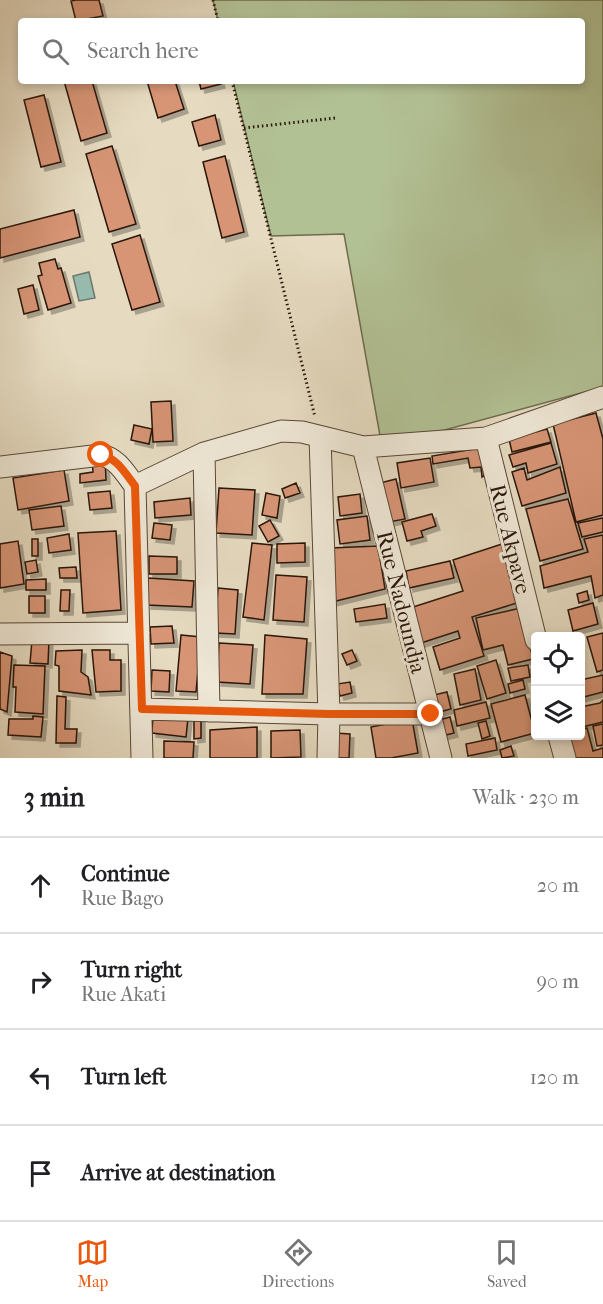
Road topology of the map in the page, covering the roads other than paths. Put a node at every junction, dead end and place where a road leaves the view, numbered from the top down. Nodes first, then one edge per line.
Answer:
1 (603, 397) edge
2 (320, 436) junction
3 (486, 438) junction
4 (363, 447) junction
5 (204, 453) junction
6 (0, 467) edge
7 (135, 486) junction
8 (534, 632) edge
9 (139, 633) junction
10 (0, 634) edge
11 (142, 709) junction
12 (209, 711) junction
13 (329, 714) junction
14 (431, 714) junction
15 (560, 740) edge
16 (142, 758) edge
17 (328, 758) edge
18 (441, 758) edge
19 (565, 758) edge

1 - 3 street
2 - 4 street
2 - 5 street
2 - 13 street
3 - 4 street
3 - 8 street, Rue Akpave
4 - 14 street, Rue Nadoundja
5 - 7 street
5 - 12 street
6 - 7 street
7 - 9 street
9 - 10 street
9 - 11 street
11 - 12 street
11 - 16 street
12 - 13 street
13 - 14 street
13 - 17 street
14 - 18 street, Rue Nadoundja
15 - 19 street

